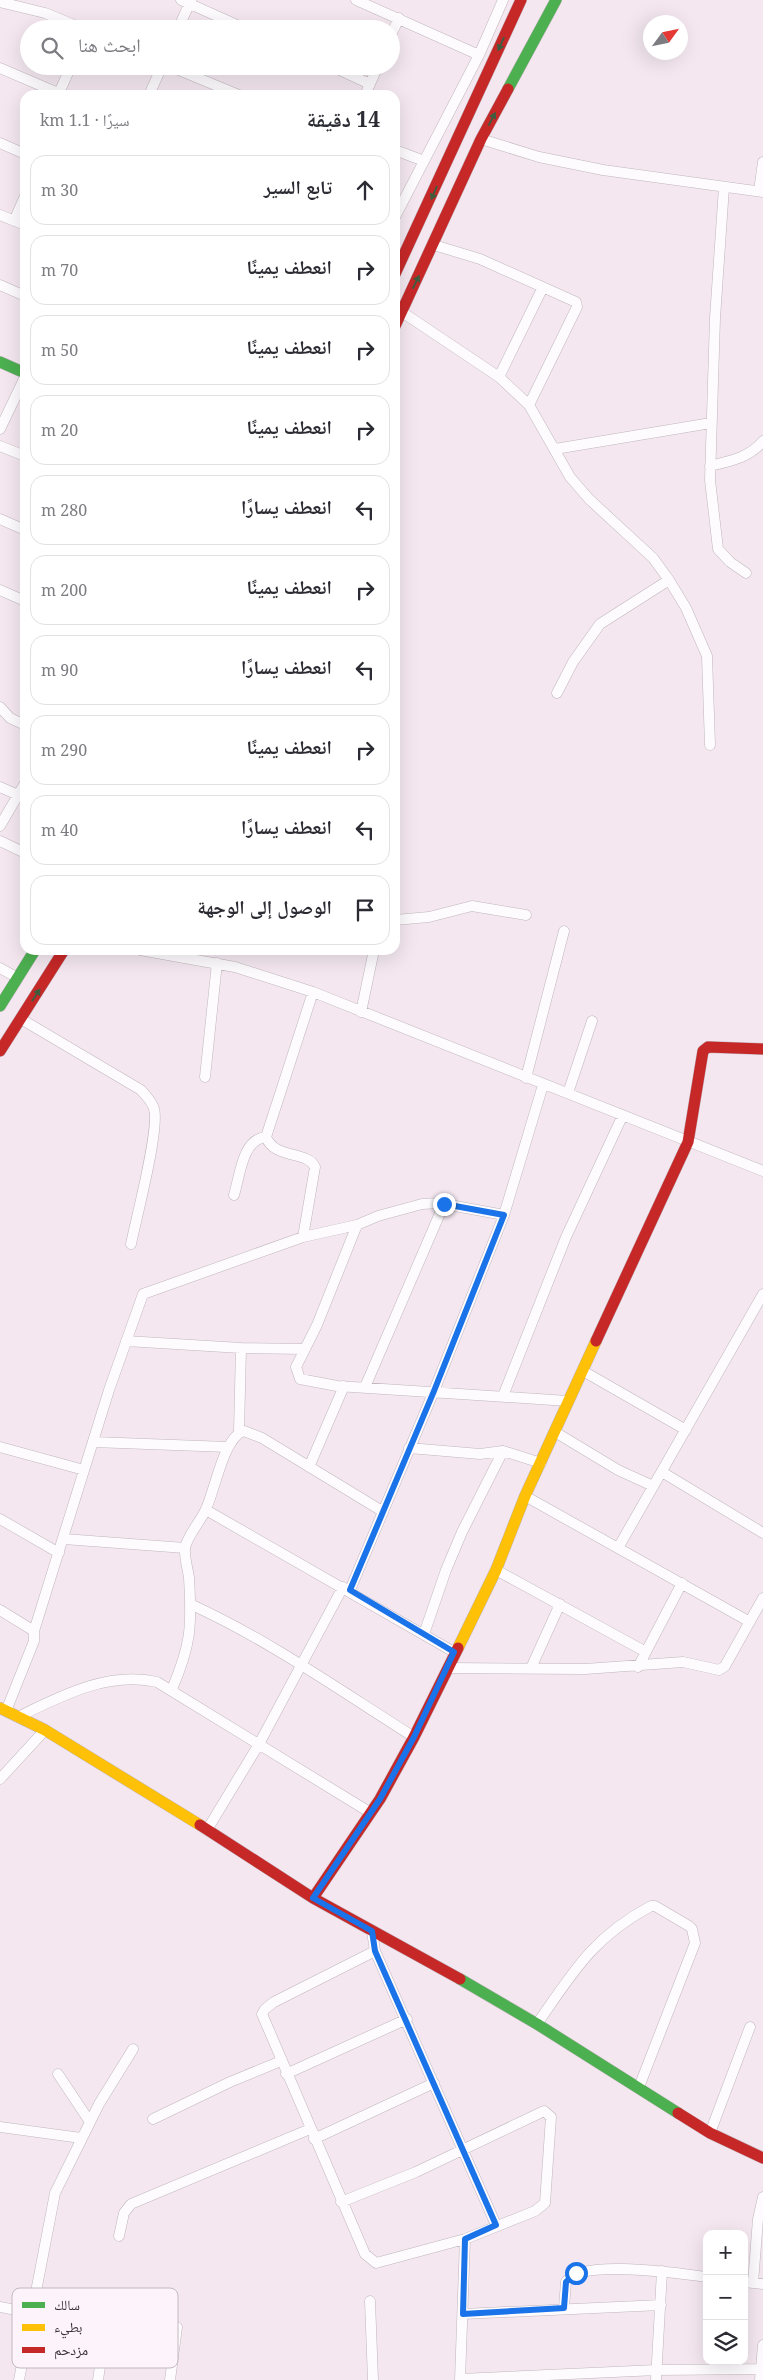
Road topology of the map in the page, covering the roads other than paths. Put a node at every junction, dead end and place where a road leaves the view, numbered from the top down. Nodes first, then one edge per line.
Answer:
1 (356, 0) edge
2 (503, 0) edge
3 (556, 0) edge
4 (187, 1) edge
5 (522, 1) edge
6 (0, 2) edge
7 (398, 18) joint
8 (62, 20) edge
9 (181, 20) edge
10 (227, 20) edge
11 (479, 55) junction
12 (0, 68) edge
13 (68, 75) edge
14 (158, 75) edge
15 (186, 75) edge
16 (350, 75) edge
17 (374, 75) edge
18 (370, 84) junction
19 (52, 90) edge
20 (62, 90) edge
21 (151, 90) edge
22 (213, 90) edge
23 (367, 90) edge
24 (482, 139) junction
25 (0, 143) edge
26 (20, 152) edge
27 (400, 152) edge
28 (424, 160) junction
29 (763, 162) edge
30 (724, 187) junction
31 (761, 191) edge
32 (20, 207) edge
33 (400, 207) edge
34 (0, 215) edge
35 (14, 221) junction
36 (20, 223) edge
37 (434, 245) junction
38 (400, 263) edge
39 (0, 285) edge
40 (544, 287) junction
41 (20, 294) edge
42 (402, 312) junction
43 (400, 316) edge
44 (0, 362) edge
45 (20, 371) edge
46 (499, 377) junction
47 (20, 387) edge
48 (528, 405) junction
49 (711, 423) junction
50 (0, 429) edge
51 (763, 441) edge
52 (0, 446) edge
53 (555, 448) junction
54 (20, 454) edge
55 (710, 466) junction
56 (0, 518) edge
57 (20, 527) edge
58 (746, 573) dead end
59 (669, 580) junction
60 (0, 590) edge
61 (20, 599) edge
62 (557, 693) dead end
63 (0, 707) edge
64 (20, 723) edge
65 (710, 744) dead end
66 (0, 787) edge
67 (20, 792) edge
68 (18, 795) junction
69 (0, 826) edge
70 (0, 840) edge
71 (20, 850) edge
72 (526, 915) dead end
73 (400, 920) edge
74 (564, 930) dead end
75 (32, 955) edge
76 (61, 955) edge
77 (170, 955) edge
78 (373, 955) edge
79 (217, 963) junction
80 (0, 968) edge
81 (18, 978) junction
82 (313, 992) junction
83 (0, 1006) edge
84 (361, 1012) junction
85 (21, 1019) junction
86 (592, 1021) dead end
87 (763, 1049) edge
88 (0, 1051) edge
89 (205, 1077) dead end
90 (526, 1078) junction
91 (542, 1085) junction
92 (568, 1093) junction
93 (622, 1117) junction
94 (266, 1137) junction
95 (688, 1142) junction
96 (763, 1171) edge
97 (234, 1195) dead end
98 (444, 1204) junction
99 (504, 1215) junction
100 (357, 1225) junction
101 (303, 1237) junction
102 (131, 1244) dead end
103 (763, 1294) edge
104 (126, 1341) junction
105 (241, 1348) junction
106 (305, 1349) junction
107 (583, 1371) junction
108 (344, 1386) junction
109 (365, 1387) junction
110 (434, 1391) junction
111 (503, 1396) junction
112 (568, 1402) junction
113 (686, 1430) junction
114 (239, 1432) junction
115 (555, 1432) junction
116 (93, 1442) junction
117 (0, 1447) edge
118 (228, 1447) junction
119 (409, 1448) junction
120 (503, 1451) junction
121 (540, 1463) junction
122 (309, 1467) junction
123 (84, 1470) junction
124 (662, 1472) junction
125 (653, 1486) junction
126 (525, 1496) junction
127 (206, 1510) junction
128 (382, 1511) junction
129 (0, 1519) edge
130 (763, 1533) edge
131 (64, 1539) junction
132 (185, 1548) junction
133 (618, 1548) junction
134 (59, 1553) junction
135 (496, 1570) junction
136 (682, 1584) junction
137 (347, 1589) junction
138 (763, 1598) edge
139 (190, 1604) junction
140 (560, 1604) junction
141 (0, 1610) edge
142 (750, 1622) junction
143 (34, 1631) junction
144 (424, 1634) junction
145 (454, 1652) junction
146 (646, 1652) junction
147 (300, 1664) junction
148 (638, 1667) junction
149 (448, 1668) junction
150 (531, 1668) junction
151 (172, 1689) junction
152 (3, 1709) edge
153 (18, 1718) junction
154 (45, 1730) junction
155 (414, 1737) junction
156 (259, 1744) junction
157 (0, 1779) edge
158 (371, 1812) junction
159 (207, 1830) junction
160 (313, 1898) junction
161 (372, 1931) junction
162 (375, 1951) junction
163 (407, 2018) junction
164 (537, 2024) junction
165 (750, 2026) dead end
166 (133, 2049) dead end
167 (281, 2062) junction
168 (58, 2074) dead end
169 (286, 2074) junction
170 (434, 2083) junction
171 (639, 2087) junction
172 (153, 2119) dead end
173 (90, 2122) junction
174 (0, 2127) edge
175 (710, 2133) junction
176 (312, 2134) junction
177 (81, 2138) junction
178 (463, 2148) junction
179 (763, 2158) edge
180 (763, 2196) edge
181 (342, 2202) junction
182 (496, 2225) junction
183 (119, 2236) dead end
184 (465, 2239) junction
185 (662, 2271) junction
186 (703, 2276) edge
187 (753, 2283) edge
188 (36, 2288) edge
189 (370, 2301) dead end
190 (660, 2305) junction
191 (564, 2308) junction
192 (463, 2314) junction
193 (763, 2344) edge
194 (762, 2369) edge
195 (656, 2375) edge
196 (460, 2379) edge
197 (373, 2380) edge
198 (760, 2380) edge

1 - 7 street
2 - 11 street
24 -> 3 street
4 - 9 street
4 - 10 street
5 -> 38 street
6 - 8 street
7 - 11 street
11 - 28 street
12 - 19 street
13 - 20 street
14 - 21 street
15 - 22 street
16 - 18 street
17 - 18 street
18 - 23 street
24 - 30 street
24 - 37 street
25 - 26 street
27 - 28 street
28 - 33 street
29 - 31 street
30 - 31 street
30 - 49 street
32 - 35 street
34 - 35 street
35 - 36 street
37 - 40 street
42 -> 37 street
39 - 41 street
40 - 46 street
40 - 48 street
42 - 43 street
42 - 46 street
44 - 45 street
46 - 48 street
47 - 50 street
48 - 53 street
49 - 53 street
49 - 55 street
51 - 55 street
52 - 54 street
53 - 59 street
55 - 58 street
56 - 57 street
59 - 62 street
59 - 65 street
60 - 61 street
63 - 64 street
66 - 68 street
67 - 68 street
68 - 69 street
70 - 71 street
72 - 73 street
74 - 90 street
75 - 81 street
85 -> 76 street
77 - 79 street
78 - 84 street
79 - 82 street
79 - 89 street
80 - 81 street
81 - 83 street
82 - 84 street
82 - 94 street
84 - 90 street
85 - 88 street
85 - 102 street
86 - 92 street
87 - 95 street
90 - 91 street
91 - 92 street
91 - 99 street
92 - 93 street
93 - 95 street
93 - 111 street
94 - 97 street
94 - 101 street
95 - 96 street
95 - 107 street
98 - 99 street
98 - 100 street
98 - 109 street
99 - 110 street
100 - 101 street
100 - 106 street
101 - 104 street
103 - 113 street
104 - 105 street
104 - 116 street
105 - 106 street
105 - 114 street
106 - 108 street
107 - 112 street
107 - 113 street
108 - 109 street
108 - 122 street
109 - 110 street
110 - 111 street
110 - 119 street
111 - 112 street
112 - 115 street
113 - 124 street
114 - 118 street
114 - 122 street
115 - 121 street
115 - 125 street
116 - 118 street
116 - 123 street
117 - 123 street
118 - 127 street
119 - 120 street
119 - 128 street
120 - 121 street
120 - 144 street
121 - 126 street
122 - 128 street
123 - 131 street
124 - 125 street
124 - 130 street
125 - 133 street
126 - 133 street
126 - 135 street
127 - 132 street
127 - 137 street
128 - 137 street
129 - 134 street
131 - 132 street
131 - 134 street
132 - 139 street
133 - 136 street
134 - 143 street
135 - 140 street
135 - 145 street
136 - 142 street
136 - 146 street
137 - 144 street
137 - 147 street
138 - 142 street
139 - 147 street
139 - 151 street
140 - 146 street
140 - 150 street
141 - 143 street
142 - 148 street
143 - 152 street
144 - 145 street
145 - 149 street
146 - 148 street
147 - 155 street
147 - 156 street
148 - 150 street
149 - 150 street
149 - 155 street
151 - 153 street
151 - 156 street
152 - 153 street
153 - 154 street
154 - 157 street
154 - 159 street
155 - 158 street
156 - 158 street
156 - 159 street
158 - 160 street
159 - 160 street
160 - 161 street
161 - 162 street
161 - 164 street
162 - 163 street
162 - 167 street
163 - 169 street
163 - 170 street
164 - 171 street
164 - 171 street
165 - 175 street
166 - 173 street
167 - 169 street
167 - 172 street
168 - 173 street
169 - 176 street
170 - 176 street
170 - 178 street
171 - 175 street
173 - 177 street
174 - 177 street
175 - 179 street
176 - 181 street
176 - 183 street
177 - 188 street
178 - 181 street
178 - 182 street
178 - 182 street
180 - 187 street
181 - 184 street
182 - 184 street
184 - 192 street
185 - 186 street
185 - 190 street
185 - 191 street
189 - 197 street
190 - 191 street
190 - 195 street
191 - 192 street
192 - 196 street
193 - 194 street
194 - 195 street
194 - 198 street
195 - 196 street

